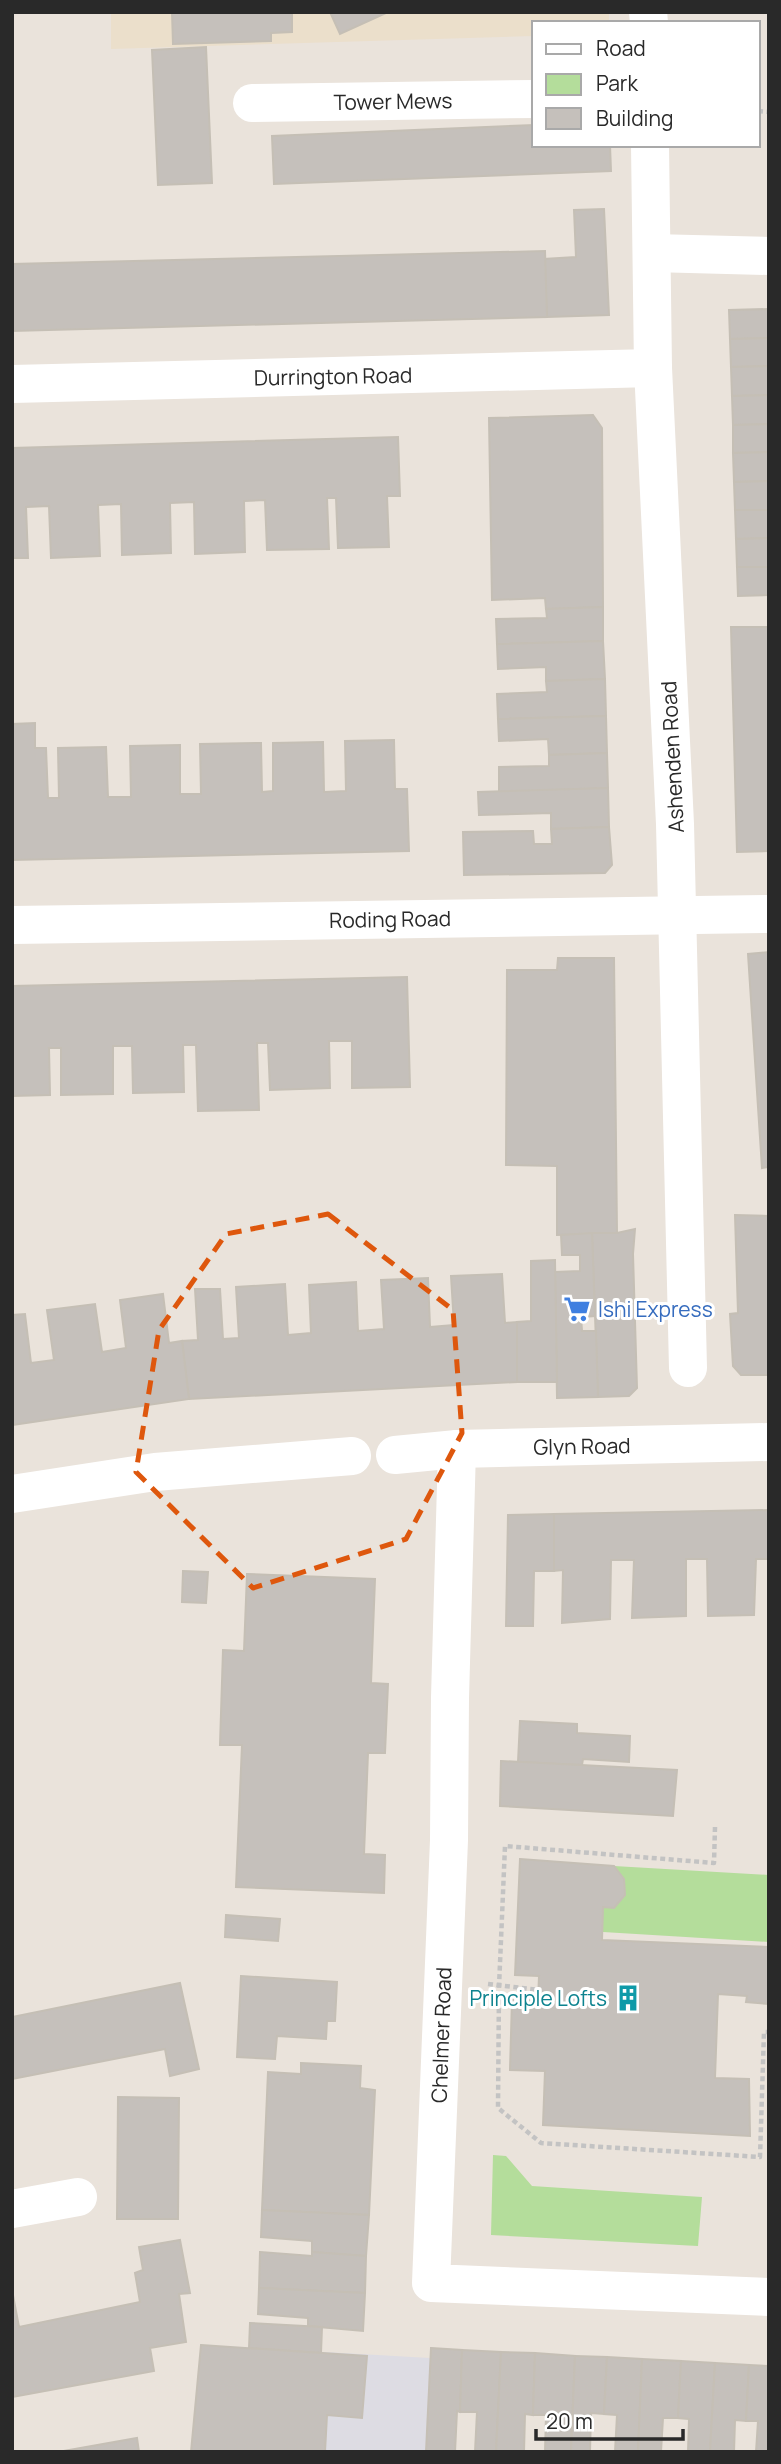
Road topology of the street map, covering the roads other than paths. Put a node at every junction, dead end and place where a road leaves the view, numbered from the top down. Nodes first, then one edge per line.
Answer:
1 (532, 99) edge
2 (252, 103) dead end
3 (650, 147) edge
4 (652, 253) junction
5 (769, 256) edge
6 (653, 368) junction
7 (12, 384) edge
8 (677, 914) junction
9 (769, 914) edge
10 (12, 925) edge
11 (688, 1368) dead end
12 (769, 1442) edge
13 (457, 1449) junction
14 (395, 1455) dead end
15 (352, 1456) dead end
16 (12, 1494) edge
17 (78, 2197) dead end
18 (12, 2208) edge
19 (769, 2297) edge

1 - 2 street, Tower Mews
3 - 4 street, Ashenden Road
4 - 5 street
4 - 6 street, Ashenden Road
6 - 7 street, Durrington Road
6 - 8 street, Ashenden Road
8 - 9 street, Roding Road
8 - 10 street, Roding Road
8 - 11 street, Ashenden Road
12 - 13 street, Glyn Road
13 - 14 street, Glyn Road
13 - 19 street, Chelmer Road
15 - 16 street
17 - 18 street

